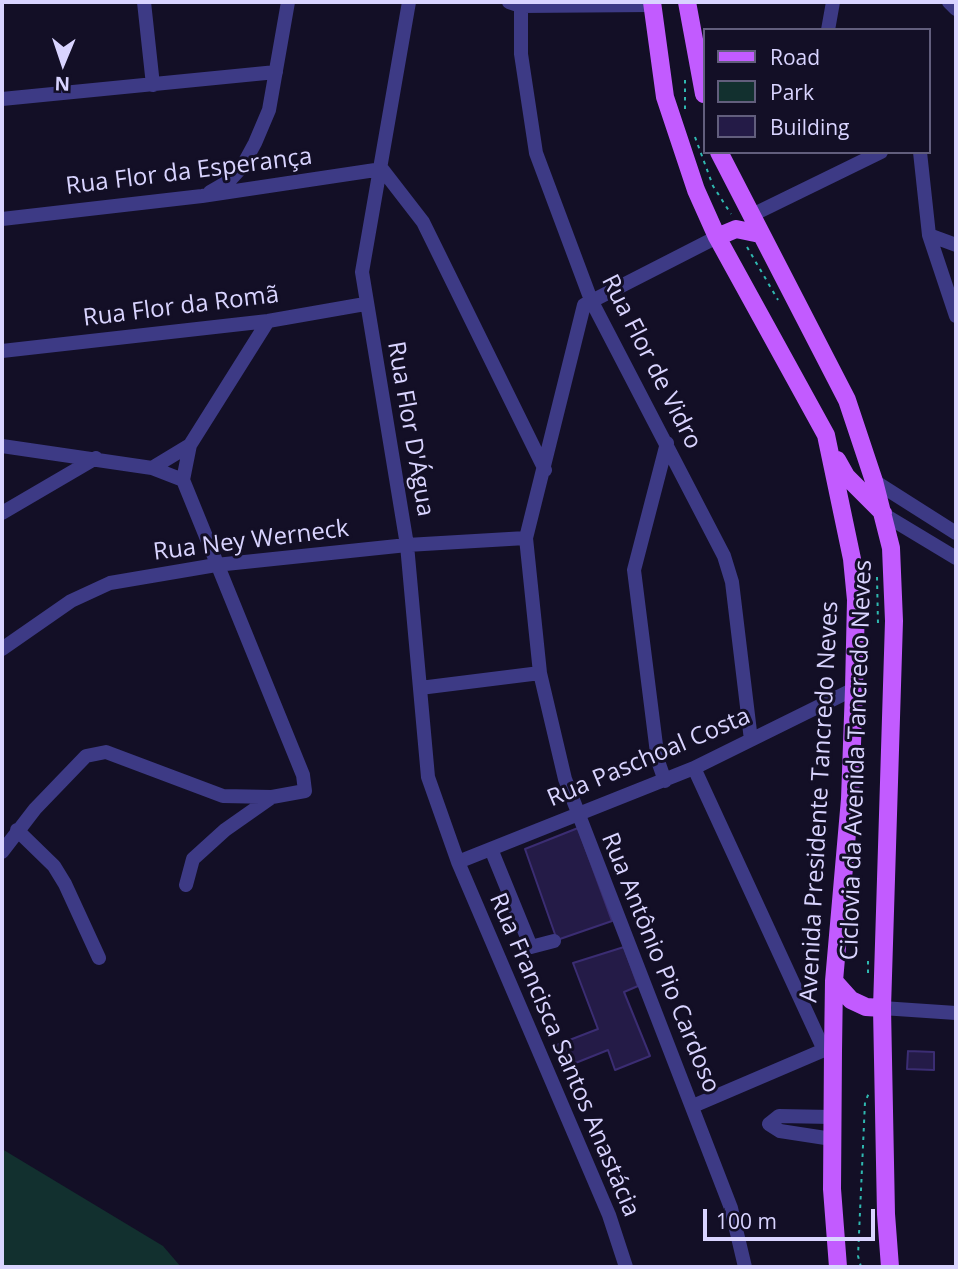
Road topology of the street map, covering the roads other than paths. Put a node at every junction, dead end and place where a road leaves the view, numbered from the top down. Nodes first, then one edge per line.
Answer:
1 (144, 2) edge
2 (288, 2) edge
3 (409, 2) edge
4 (687, 2) edge
5 (833, 2) edge
6 (949, 2) edge
7 (517, 3) edge
8 (652, 3) edge
9 (956, 9) edge
10 (828, 28) edge
11 (276, 72) junction
12 (702, 83) edge
13 (153, 85) junction
14 (2, 99) edge
15 (720, 154) edge
16 (877, 154) edge
17 (920, 154) edge
18 (382, 169) junction
19 (202, 196) junction
20 (750, 216) junction
21 (2, 219) edge
22 (760, 234) junction
23 (929, 235) junction
24 (717, 237) junction
25 (956, 245) edge
26 (591, 300) junction
27 (365, 304) junction
28 (956, 316) edge
29 (268, 321) junction
30 (2, 351) edge
31 (826, 435) junction
32 (667, 443) junction
33 (190, 445) junction
34 (2, 446) edge
35 (96, 458) junction
36 (152, 468) junction
37 (545, 470) junction
38 (183, 480) junction
39 (874, 481) junction
40 (2, 513) edge
41 (883, 514) junction
42 (956, 533) edge
43 (526, 538) junction
44 (407, 545) junction
45 (956, 558) edge
46 (216, 565) junction
47 (2, 649) edge
48 (540, 673) junction
49 (420, 688) junction
50 (854, 690) junction
51 (751, 740) junction
52 (694, 768) junction
53 (665, 781) junction
54 (272, 797) junction
55 (576, 814) junction
56 (18, 831) junction
57 (491, 849) junction
58 (2, 852) edge
59 (458, 862) junction
60 (186, 885) dead end
61 (554, 941) dead end
62 (99, 958) dead end
63 (834, 981) junction
64 (882, 1008) junction
65 (956, 1013) edge
66 (828, 1051) junction
67 (693, 1106) junction
68 (832, 1117) junction
69 (832, 1139) junction
70 (626, 1267) edge
71 (745, 1267) edge
72 (838, 1267) edge
73 (890, 1267) edge

1 - 13 street
2 - 11 street
3 - 18 street, Rua Flor D'Água
4 - 12 main road
5 - 10 street
6 - 9 street
7 - 8 street
7 - 26 street, Rua Flor de Vidro
8 - 24 main road, Avenida Presidente Tancredo Neves
11 - 13 street
11 - 19 street
13 - 14 street
15 - 20 main road
16 - 20 street
17 - 23 street
18 - 19 street, Rua Flor da Esperança
18 - 27 street, Rua Flor D'Água
18 - 37 street
19 - 21 street, Rua Flor da Esperança
20 - 22 main road
22 - 24 main road
22 - 39 main road
23 - 25 street
23 - 28 street
24 - 26 street
24 - 31 main road, Avenida Presidente Tancredo Neves
26 - 32 street, Rua Flor de Vidro
26 - 37 street
27 - 29 street, Rua Flor da Romã
27 - 44 street, Rua Flor D'Água
29 - 30 street, Rua Flor da Romã
29 - 33 street
31 - 41 main road
31 - 50 main road, Avenida Presidente Tancredo Neves
32 - 51 street, Rua Flor de Vidro
32 - 53 street
33 - 36 street
33 - 38 street
34 - 35 street
35 - 36 street
35 - 40 street
36 - 38 street
37 - 43 street
38 - 46 street
39 - 41 main road
39 - 42 street
41 - 45 street
41 - 64 main road
43 - 44 street, Rua Ney Werneck
43 - 48 street, Rua Antônio Pio Cardoso
44 - 46 street, Rua Ney Werneck
44 - 49 street, Rua Flor D'Água
46 - 47 street, Rua Ney Werneck
46 - 54 street
48 - 49 street
48 - 55 street, Rua Antônio Pio Cardoso
49 - 59 street, Rua Flor D'Água
50 - 51 street, Rua Paschoal Costa
50 - 63 main road, Avenida Presidente Tancredo Neves
51 - 52 street, Rua Paschoal Costa
52 - 53 street, Rua Paschoal Costa
52 - 66 street
53 - 55 street, Rua Paschoal Costa
54 - 56 street
54 - 60 street
55 - 57 street, Rua Paschoal Costa
55 - 67 street, Rua Antônio Pio Cardoso
56 - 58 street
56 - 62 street
57 - 59 street, Rua Paschoal Costa
57 - 61 street
59 - 70 street, Rua Francisca Santos Anastácia
63 - 64 main road
63 - 66 main road, Avenida Presidente Tancredo Neves
64 - 65 street
64 - 73 main road
66 - 67 street
66 - 68 main road, Avenida Presidente Tancredo Neves
67 - 71 street, Rua Antônio Pio Cardoso
68 - 69 main road, Avenida Presidente Tancredo Neves
68 - 69 street
69 - 72 main road, Avenida Presidente Tancredo Neves

